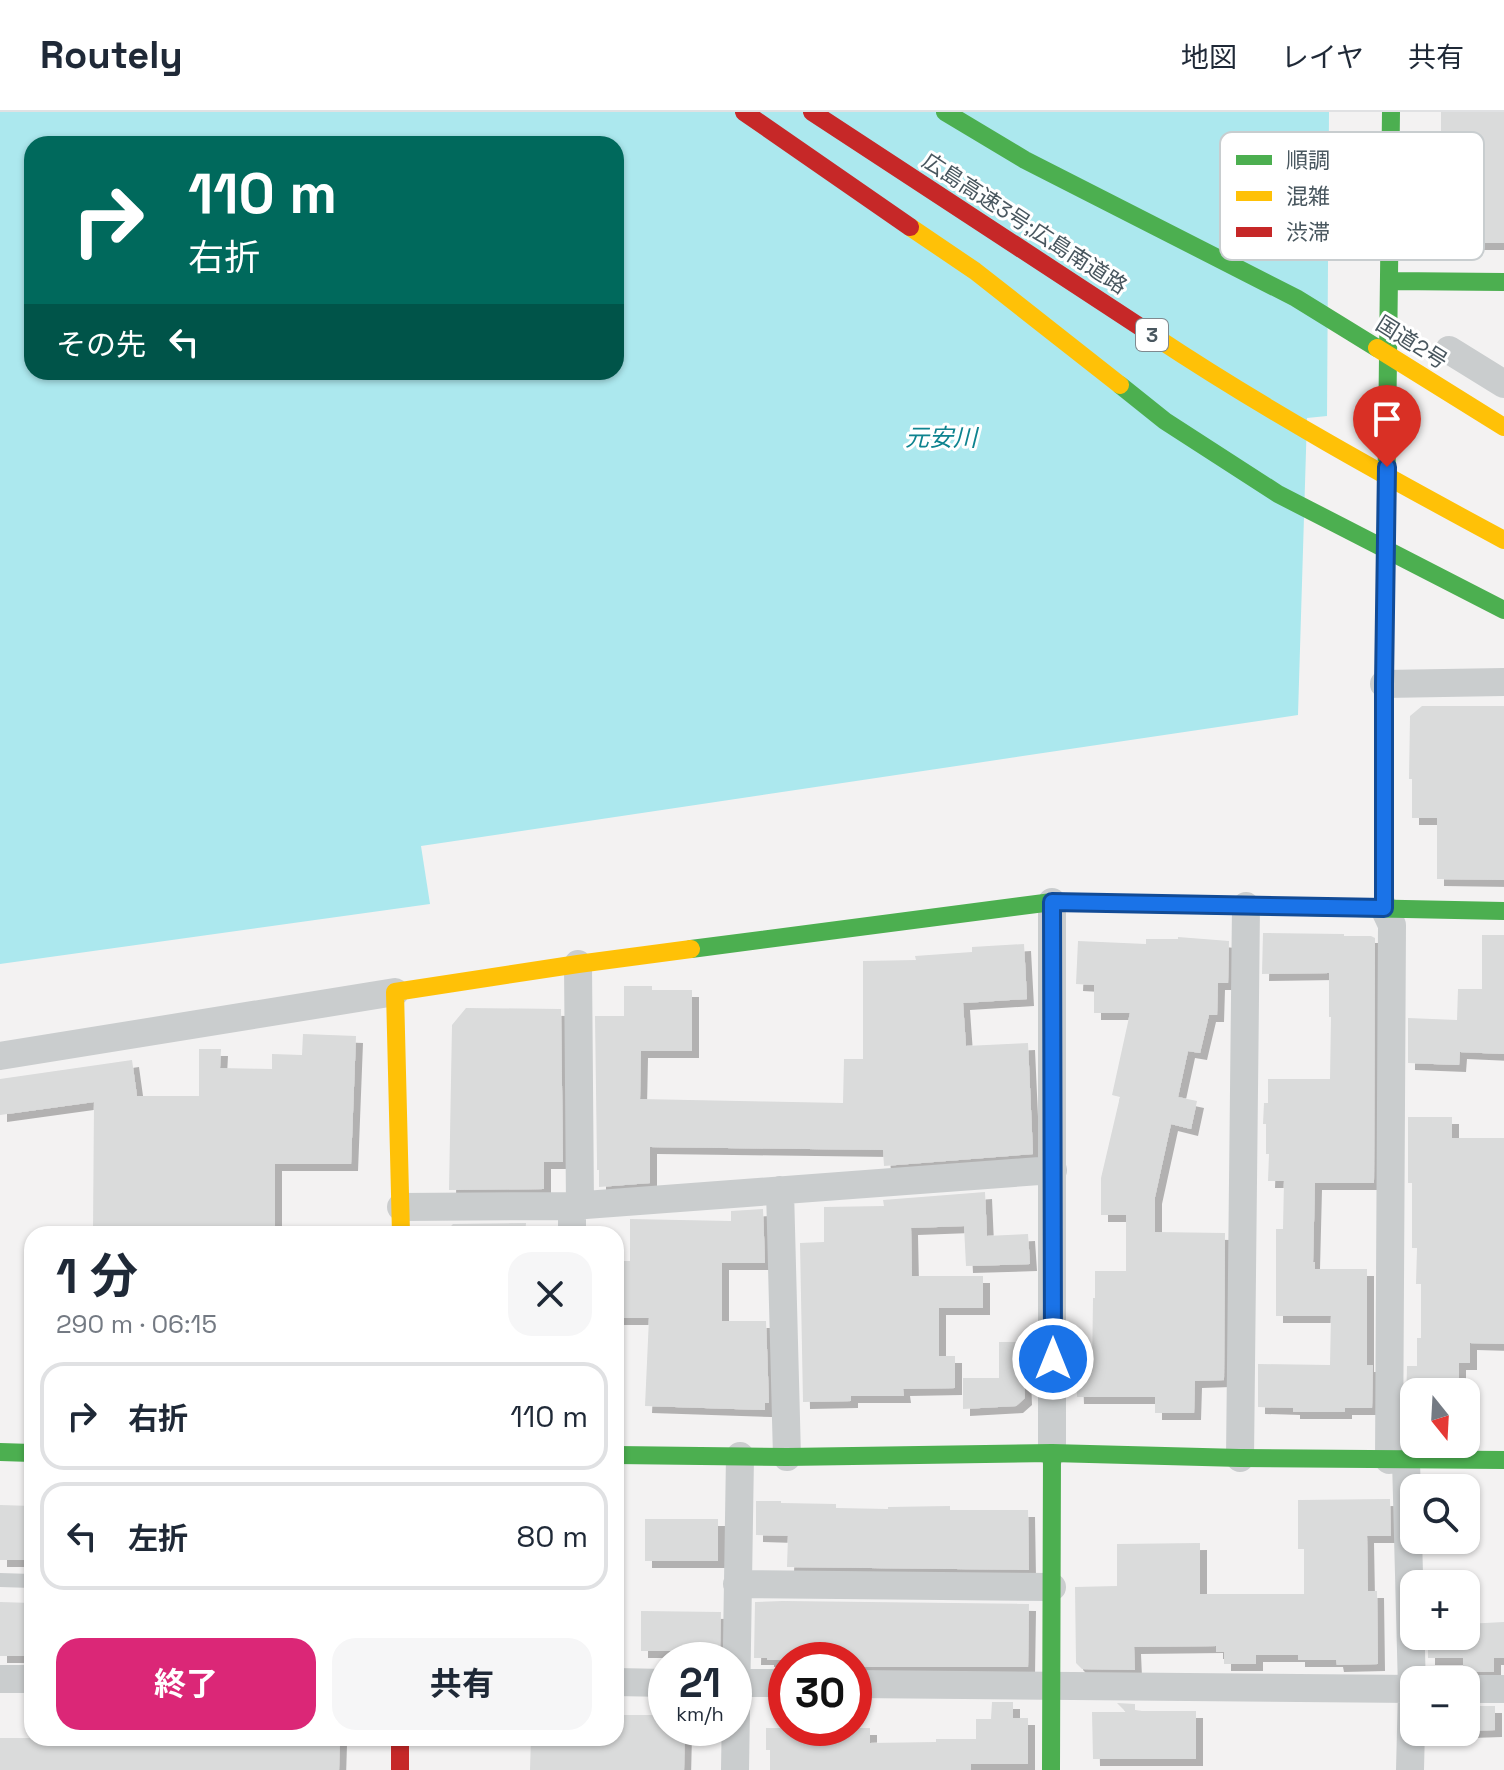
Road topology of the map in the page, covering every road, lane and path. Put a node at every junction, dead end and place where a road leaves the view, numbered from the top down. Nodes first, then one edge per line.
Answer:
1 (744, 112) edge
2 (812, 112) edge
3 (945, 112) edge
4 (1391, 112) edge
5 (1391, 132) edge
6 (1220, 259) edge
7 (1221, 260) edge
8 (1390, 260) edge
9 (1390, 281) junction
10 (1504, 282) edge
11 (1449, 350) dead end
12 (1504, 384) edge
13 (1504, 427) edge
14 (1504, 540) edge
15 (1504, 610) edge
16 (1504, 682) edge
17 (1384, 684) junction
18 (1052, 902) junction
19 (1246, 906) junction
20 (1384, 908) junction
21 (1504, 911) edge
22 (578, 964) junction
23 (395, 992) junction
24 (0, 1056) edge
25 (1053, 1170) junction
26 (780, 1190) junction
27 (575, 1215) edge
28 (401, 1221) edge
29 (0, 1452) edge
30 (24, 1453) edge
31 (1052, 1453) junction
32 (624, 1455) edge
33 (740, 1456) junction
34 (787, 1457) junction
35 (1240, 1458) junction
36 (1398, 1460) junction
37 (1504, 1460) edge
38 (0, 1580) edge
39 (24, 1581) edge
40 (737, 1584) junction
41 (1052, 1587) junction
42 (736, 1642) edge
43 (1411, 1666) edge
44 (0, 1679) edge
45 (24, 1679) edge
46 (624, 1682) edge
47 (648, 1683) edge
48 (872, 1684) edge
49 (1052, 1685) junction
50 (1400, 1689) edge
51 (1480, 1689) edge
52 (1504, 1689) edge
53 (400, 1746) edge
54 (735, 1746) edge
55 (1411, 1746) edge
56 (400, 1770) edge
57 (735, 1770) edge
58 (1051, 1770) edge
59 (1410, 1770) edge

1 - 15 main road
2 - 14 main road, 広島高速3号;広島南道路 / 3
3 - 6 main road, 国道2号
4 - 5 main road
7 - 13 main road, 国道2号
8 - 9 main road
9 - 10 main road
9 - 17 main road
11 - 12 street
16 - 17 street
17 - 20 main road
18 - 19 main road
18 - 22 main road
18 - 25 street
19 - 20 main road
19 - 35 street
20 - 21 main road
20 - 36 street
22 - 23 main road
22 - 27 street
23 - 24 street
23 - 28 main road
25 - 26 street
25 - 31 street
26 - 27 street
26 - 34 street
27 - 28 street
29 - 30 main road
31 - 34 main road
31 - 35 main road
31 - 41 main road
32 - 33 main road
33 - 34 main road
33 - 40 street
35 - 36 main road
36 - 37 main road
36 - 43 street
38 - 39 lane
40 - 41 street
40 - 42 street
41 - 49 main road
44 - 45 street
46 - 47 street
48 - 49 street
49 - 50 street
49 - 58 main road
51 - 52 street
53 - 56 main road
54 - 57 street
55 - 59 street

